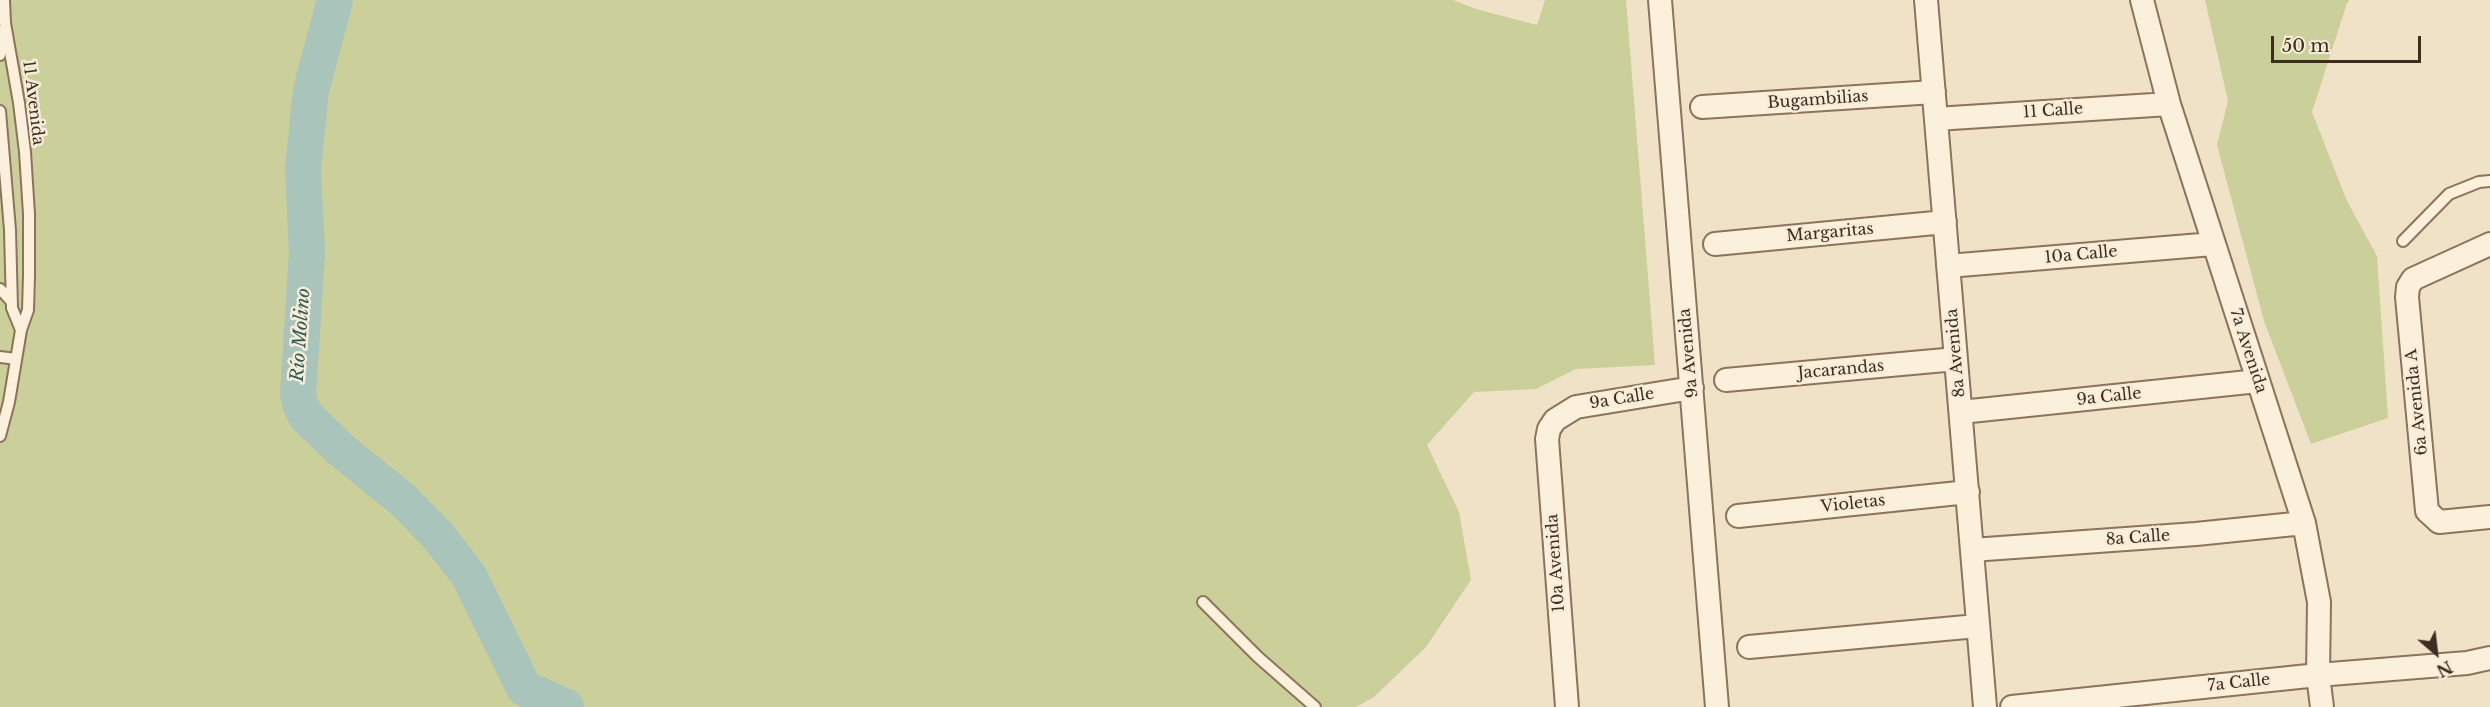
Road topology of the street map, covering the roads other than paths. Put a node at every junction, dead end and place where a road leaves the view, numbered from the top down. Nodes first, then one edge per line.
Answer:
1 (4, 0) edge
2 (1660, 0) edge
3 (1926, 0) edge
4 (2142, 0) edge
5 (5, 23) junction
6 (0, 55) edge
7 (1934, 92) junction
8 (2169, 104) junction
9 (1702, 107) dead end
10 (0, 111) edge
11 (1936, 118) junction
12 (2490, 181) edge
13 (1945, 222) junction
14 (2403, 241) dead end
15 (1715, 244) dead end
16 (2213, 244) junction
17 (2490, 244) edge
18 (1948, 266) junction
19 (0, 289) edge
20 (12, 302) junction
21 (21, 330) junction
22 (0, 357) edge
23 (16, 359) junction
24 (1956, 359) junction
25 (1726, 380) dead end
26 (2258, 381) junction
27 (1692, 388) junction
28 (5, 401) edge
29 (1961, 412) junction
30 (1555, 420) joint
31 (0, 436) edge
32 (1968, 492) junction
33 (1738, 516) dead end
34 (2490, 518) edge
35 (2304, 523) junction
36 (1972, 549) junction
37 (1203, 602) dead end
38 (1977, 626) junction
39 (1749, 647) dead end
40 (2490, 658) edge
41 (2467, 663) junction
42 (2490, 664) edge
43 (2318, 675) junction
44 (1315, 707) edge
45 (1567, 707) edge
46 (1717, 707) edge
47 (1985, 707) edge
48 (2012, 707) edge
49 (2322, 707) edge

1 - 5 lane, 11 Avenida
2 - 27 street, 9a Avenida
3 - 7 street, 8a Avenida
4 - 8 street, 7a Avenida
5 - 6 lane, 11 Avenida
5 - 21 lane, 11 Avenida
7 - 9 street, Bugambilias
7 - 11 street, 8a Avenida
8 - 11 street, 11 Calle
8 - 16 street, 7a Avenida
10 - 20 lane, 11 Avenida
11 - 13 street, 8a Avenida
12 - 14 lane
13 - 15 street, Margaritas
13 - 18 street, 8a Avenida
16 - 18 street, 10a Calle
16 - 26 street, 7a Avenida
17 - 34 street, 6a Avenida A
18 - 24 street, 8a Avenida
19 - 20 lane
20 - 21 lane, 11 Avenida
21 - 23 lane, 11 Avenida
22 - 23 lane
23 - 28 lane, 11 Avenida
24 - 25 street, Jacarandas
24 - 29 street, 8a Avenida
26 - 29 street, 9a Calle
26 - 35 street, 7a Avenida
27 - 30 street, 9a Calle
27 - 46 street, 9a Avenida
28 - 31 lane, 11 Avenida
29 - 32 street, 8a Avenida
30 - 45 street, 10a Avenida
32 - 33 street, Violetas
32 - 36 street, 8a Avenida
35 - 36 street, 8a Calle
35 - 43 street, 7a Avenida
36 - 38 street, 8a Avenida
37 - 44 lane
38 - 39 street
38 - 47 street, 8a Avenida
40 - 41 street, 7a Calle
41 - 42 street, 7a Calle
41 - 43 street, 7a Calle
43 - 48 street, 7a Calle
43 - 49 street, 7a Avenida

